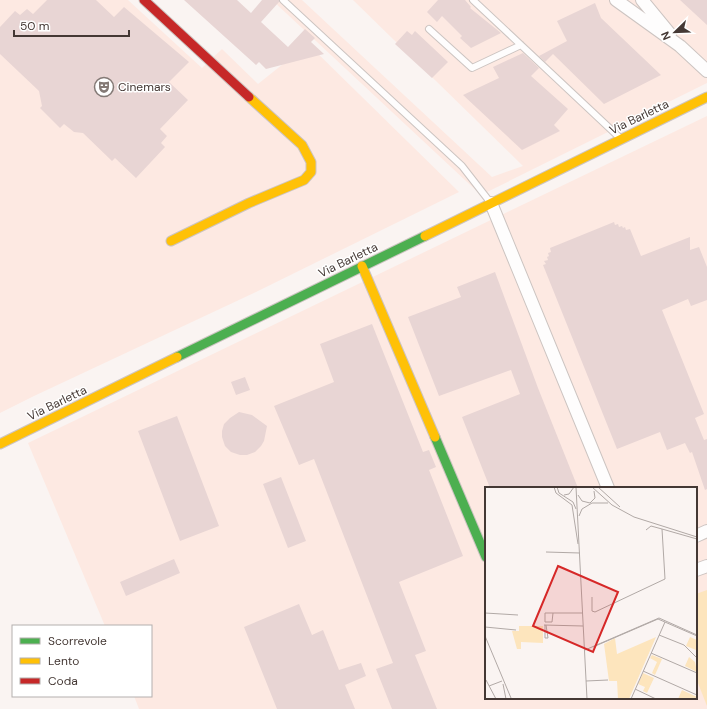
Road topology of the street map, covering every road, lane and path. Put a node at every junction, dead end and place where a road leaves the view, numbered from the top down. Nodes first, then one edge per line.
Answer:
1 (144, 0) edge
2 (283, 0) edge
3 (473, 0) edge
4 (616, 0) edge
5 (642, 0) edge
6 (429, 29) dead end
7 (521, 45) junction
8 (680, 46) junction
9 (707, 71) edge
10 (707, 97) edge
11 (621, 139) junction
12 (491, 203) junction
13 (171, 241) dead end
14 (362, 266) junction
15 (0, 444) edge
16 (608, 487) edge
17 (707, 532) edge
18 (697, 536) edge
19 (485, 555) edge
20 (707, 566) edge
21 (697, 570) edge

1 - 13 main road
2 - 12 lane
3 - 7 lane
4 - 8 street
5 - 8 street
6 - 7 lane
7 - 11 lane
8 - 9 street
10 - 11 main road, Via Barletta
11 - 12 main road, Via Barletta
12 - 14 main road, Via Barletta
12 - 16 street
14 - 15 main road, Via Barletta
14 - 19 main road
17 - 18 street
20 - 21 street

